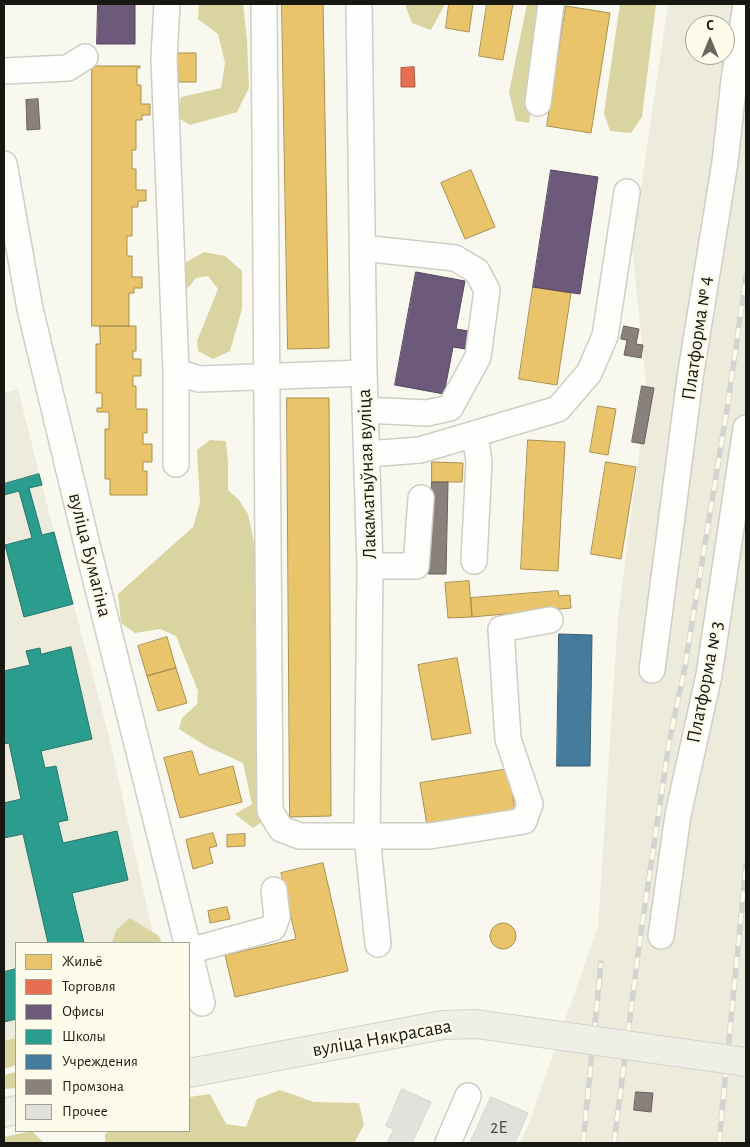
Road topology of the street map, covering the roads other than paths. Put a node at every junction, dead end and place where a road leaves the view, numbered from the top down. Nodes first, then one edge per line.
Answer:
1 (167, 4) edge
2 (264, 4) edge
3 (359, 4) edge
4 (551, 4) edge
5 (746, 5) edge
6 (85, 57) dead end
7 (4, 71) edge
8 (538, 103) dead end
9 (4, 164) edge
10 (627, 192) dead end
11 (362, 248) junction
12 (176, 372) junction
13 (364, 373) junction
14 (266, 378) junction
15 (365, 410) junction
16 (746, 428) edge
17 (475, 434) junction
18 (366, 454) junction
19 (176, 464) dead end
20 (421, 498) dead end
21 (474, 561) dead end
22 (370, 566) junction
23 (550, 620) dead end
24 (652, 670) dead end
25 (366, 836) junction
26 (274, 890) dead end
27 (661, 936) dead end
28 (187, 942) edge
29 (378, 944) dead end
30 (190, 951) edge
31 (190, 955) edge
32 (202, 1003) dead end
33 (746, 1062) edge
34 (190, 1073) edge
35 (468, 1096) dead end
36 (448, 1143) edge

1 - 12 street
2 - 14 street
3 - 11 street, Лакаматыўная вуліца
4 - 8 street
5 - 24 street, Платформа № 4
6 - 7 street
9 - 28 street, вуліца Бумагіна
10 - 17 street
11 - 13 street, Лакаматыўная вуліца
11 - 15 street
12 - 14 street
12 - 19 street
13 - 14 street
13 - 15 street, Лакаматыўная вуліца
14 - 25 street
15 - 18 street, Лакаматыўная вуліца
16 - 27 street, Платформа № 3
17 - 18 street
17 - 21 street
18 - 22 street, Лакаматыўная вуліца
20 - 22 street
22 - 25 street, Лакаматыўная вуліца
23 - 25 street
25 - 29 street, Лакаматыўная вуліца
26 - 30 street
31 - 32 street
33 - 34 main road, вуліца Някрасава, bridge
35 - 36 street

